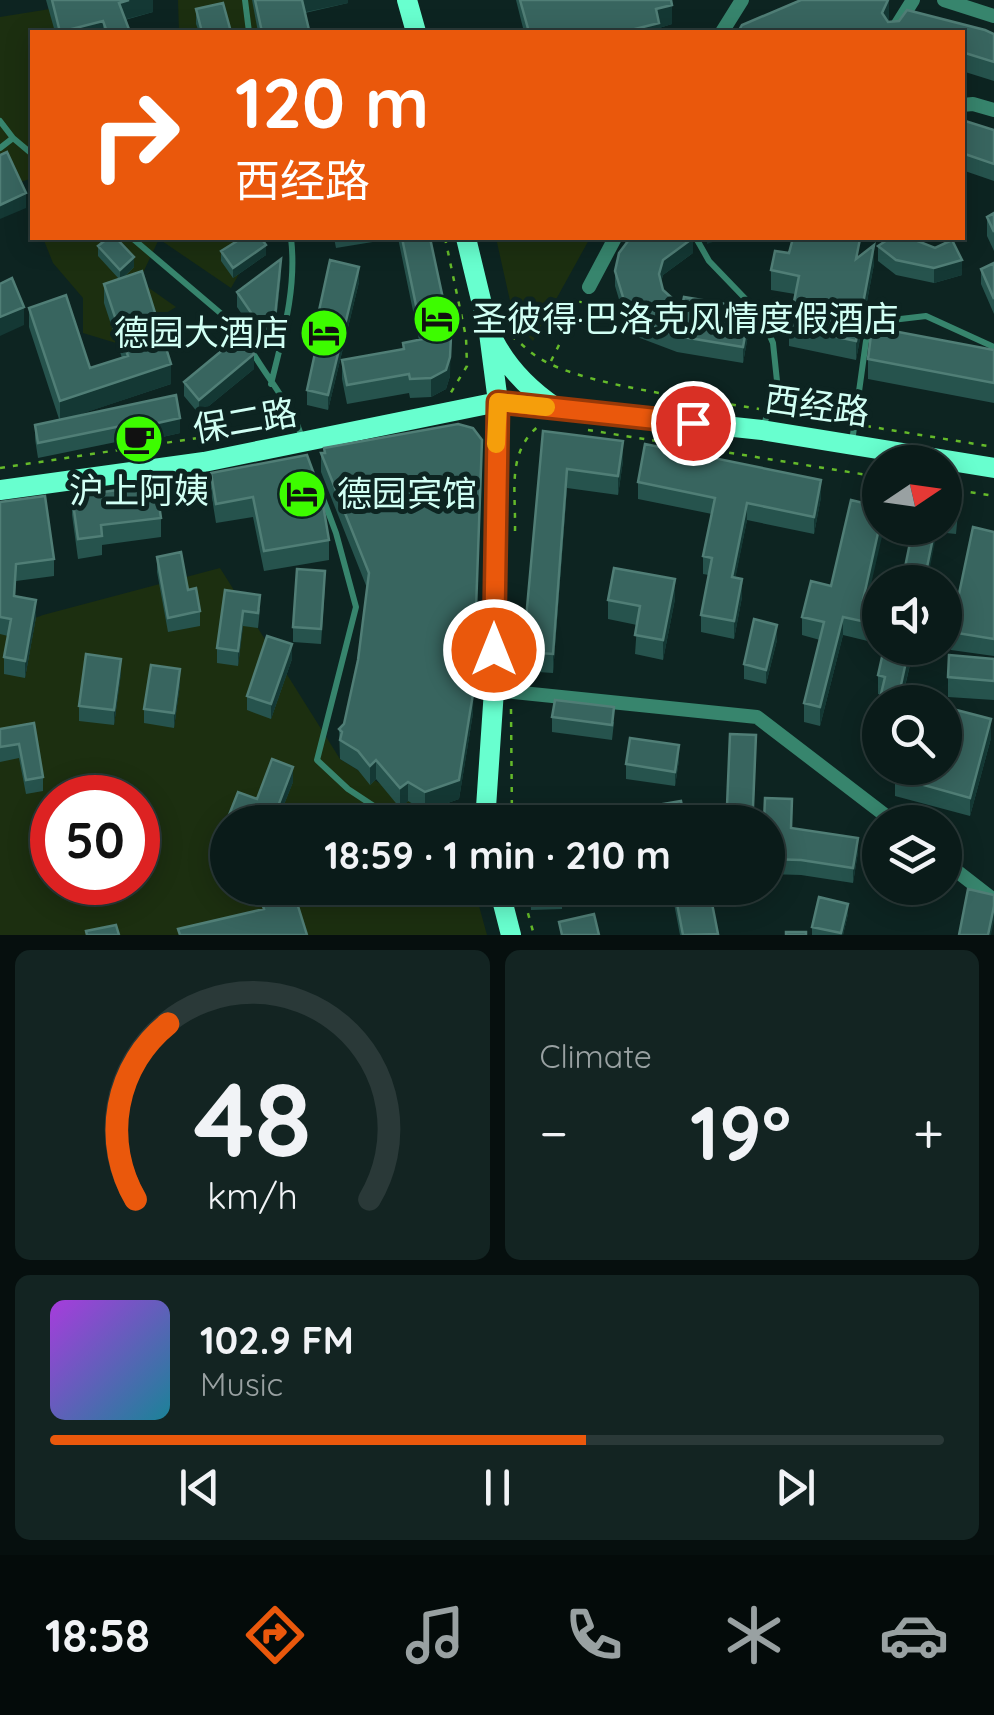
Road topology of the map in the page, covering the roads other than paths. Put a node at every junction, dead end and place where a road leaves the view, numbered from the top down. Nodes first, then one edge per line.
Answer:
1 (246, 0) edge
2 (408, 0) edge
3 (742, 0) edge
4 (913, 0) edge
5 (944, 0) edge
6 (994, 16) edge
7 (249, 30) edge
8 (416, 30) edge
9 (723, 30) edge
10 (895, 30) edge
11 (965, 105) edge
12 (994, 110) edge
13 (0, 121) edge
14 (13, 138) junction
15 (0, 148) edge
16 (30, 152) edge
17 (134, 240) edge
18 (291, 240) edge
19 (467, 240) edge
20 (697, 240) edge
21 (612, 244) edge
22 (589, 287) road end
23 (496, 332) junction
24 (994, 347) edge
25 (271, 385) junction
26 (498, 402) junction
27 (549, 416) junction
28 (766, 421) junction
29 (854, 434) junction
30 (305, 450) junction
31 (994, 468) edge
32 (313, 472) edge
33 (0, 490) edge
34 (503, 691) junction
35 (372, 805) edge
36 (487, 805) edge
37 (872, 805) edge
38 (962, 875) edge
39 (994, 900) edge
40 (507, 905) edge
41 (511, 935) edge

1 - 7 lane
2 - 8 main road
3 - 9 street
4 - 10 street
5 - 6 street
11 - 12 street
13 - 14 lane
14 - 15 lane
14 - 16 lane
17 - 25 lane
18 - 25 lane
19 - 23 main road
20 - 28 lane
21 - 22 street
23 - 26 main road
23 - 27 main road
24 - 29 lane
25 - 30 lane
26 - 27 main road, 西经路
26 - 30 main road, 保二路
26 - 34 main road
27 - 28 main road, 西经路
28 - 29 main road, 西经路
29 - 31 main road, 西经路
30 - 33 main road, 保二路
32 - 35 lane
34 - 36 main road
34 - 37 street
38 - 39 street
40 - 41 main road

